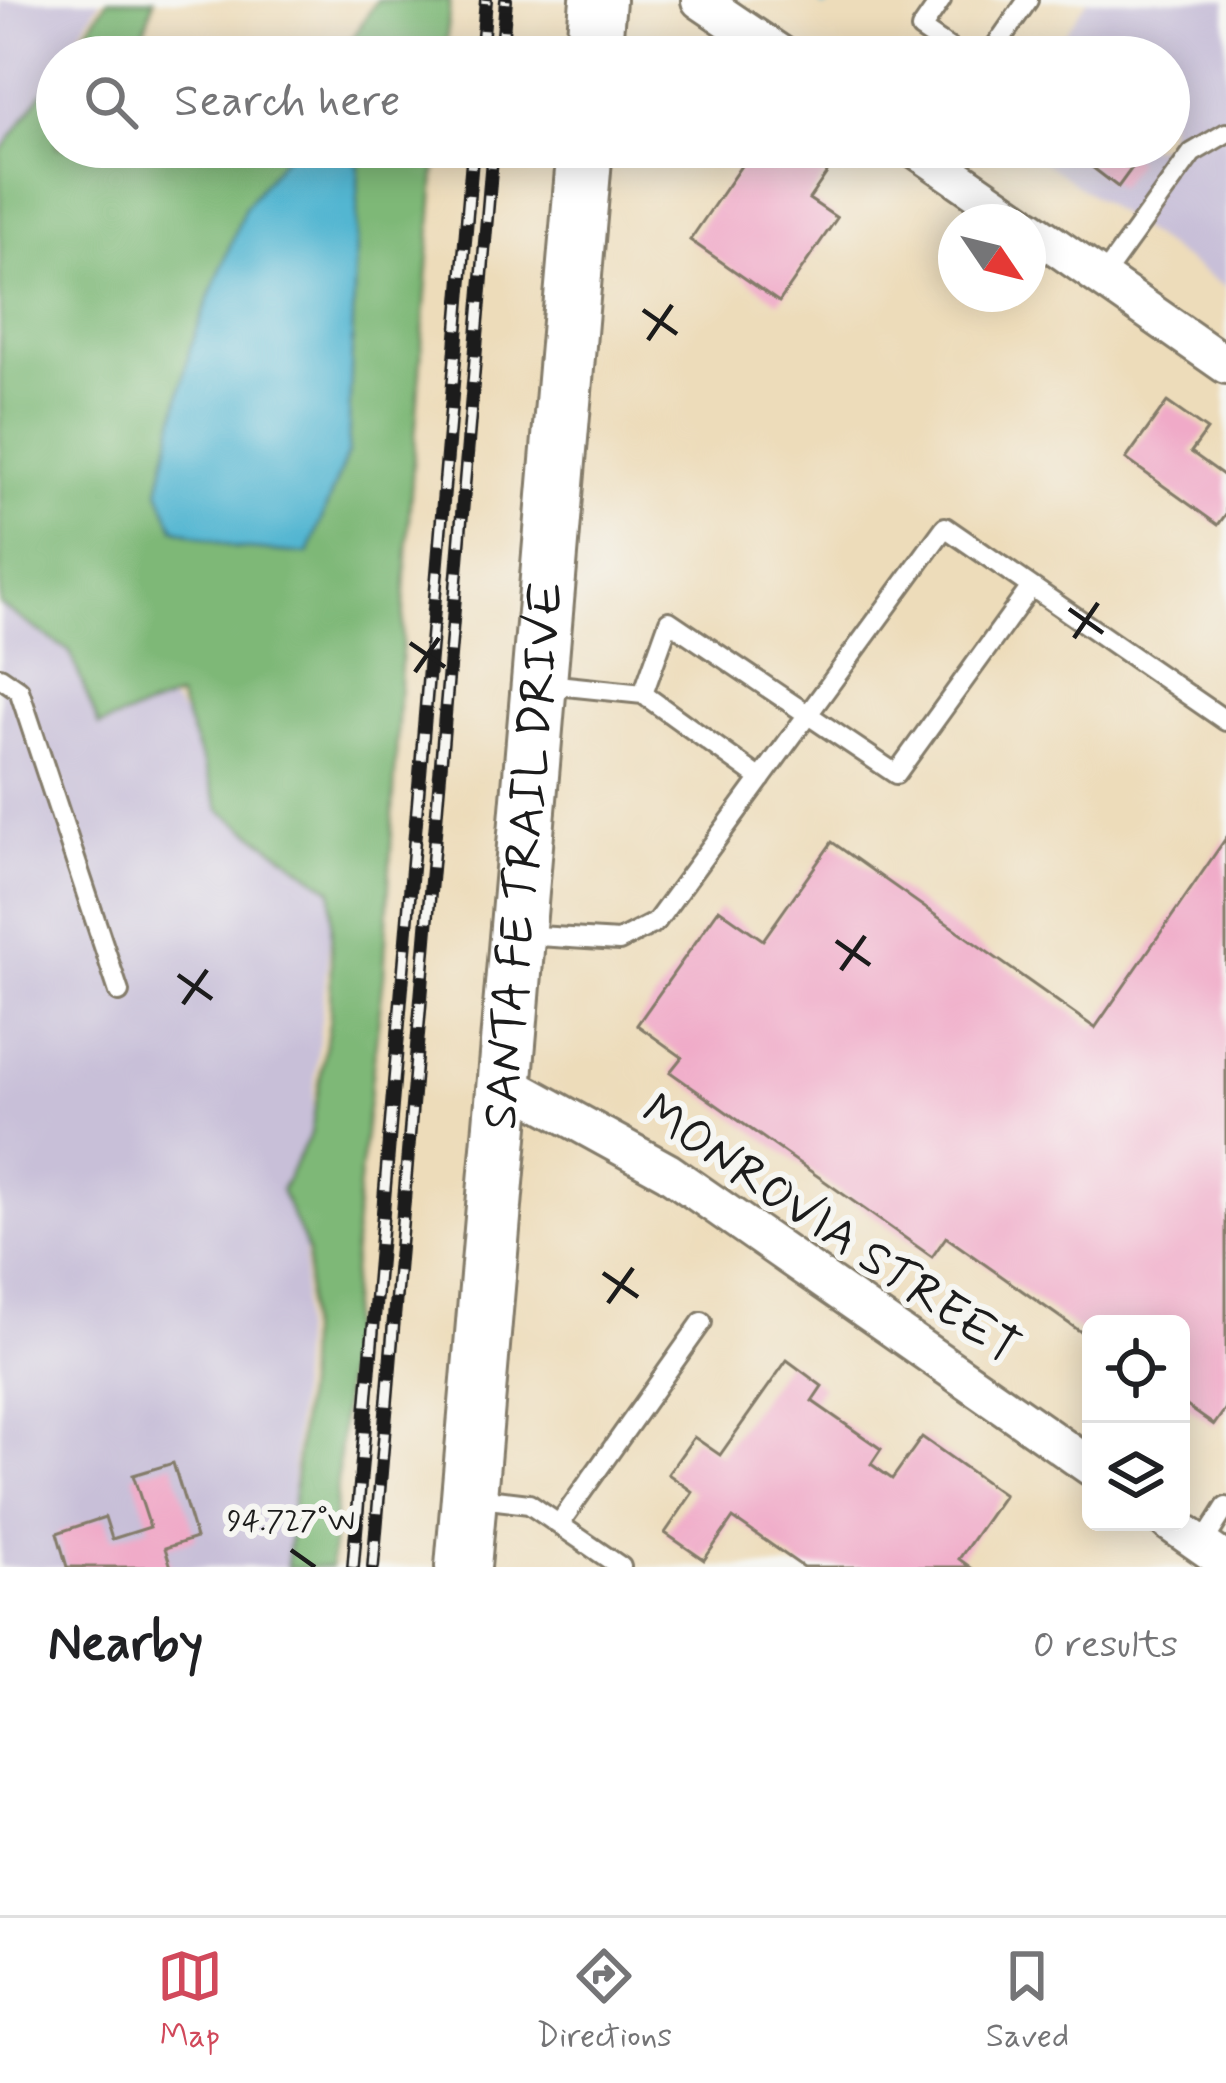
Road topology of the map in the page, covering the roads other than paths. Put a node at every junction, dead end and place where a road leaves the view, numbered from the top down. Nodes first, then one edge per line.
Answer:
1 (941, 0) edge
2 (1028, 0) edge
3 (710, 3) edge
4 (755, 36) edge
5 (932, 36) edge
6 (1003, 36) edge
7 (1224, 135) edge
8 (1190, 156) edge
9 (583, 168) edge
10 (946, 168) edge
11 (1181, 168) edge
12 (997, 204) edge
13 (1046, 239) edge
14 (1102, 278) junction
15 (1226, 364) edge
16 (1031, 586) junction
17 (0, 677) edge
18 (540, 683) junction
19 (643, 694) junction
20 (807, 716) junction
21 (1226, 721) edge
22 (761, 779) junction
23 (520, 935) junction
24 (119, 992) dead end
25 (508, 1084) junction
26 (702, 1322) dead end
27 (1082, 1461) edge
28 (470, 1497) junction
29 (1226, 1507) edge
30 (559, 1524) junction
31 (1182, 1531) edge
32 (1214, 1553) edge
33 (463, 1567) edge
34 (621, 1567) edge

1 - 5 lane
2 - 6 lane
3 - 4 street
7 - 8 lane
9 - 18 main road, SANTA FE TRAIL DRIVE
10 - 12 street
11 - 14 lane
13 - 14 street
14 - 15 street
16 - 20 lane
16 - 20 lane
16 - 21 lane
17 - 24 lane
18 - 19 lane
18 - 23 main road, SANTA FE TRAIL DRIVE
19 - 20 lane
19 - 22 lane
20 - 22 lane
22 - 23 lane
23 - 25 main road, SANTA FE TRAIL DRIVE
25 - 27 street, MONROVIA STREET
25 - 28 main road, SANTA FE TRAIL DRIVE
26 - 30 lane
28 - 30 lane
28 - 33 main road, SANTA FE TRAIL DRIVE
29 - 32 lane
30 - 34 lane
31 - 32 street

